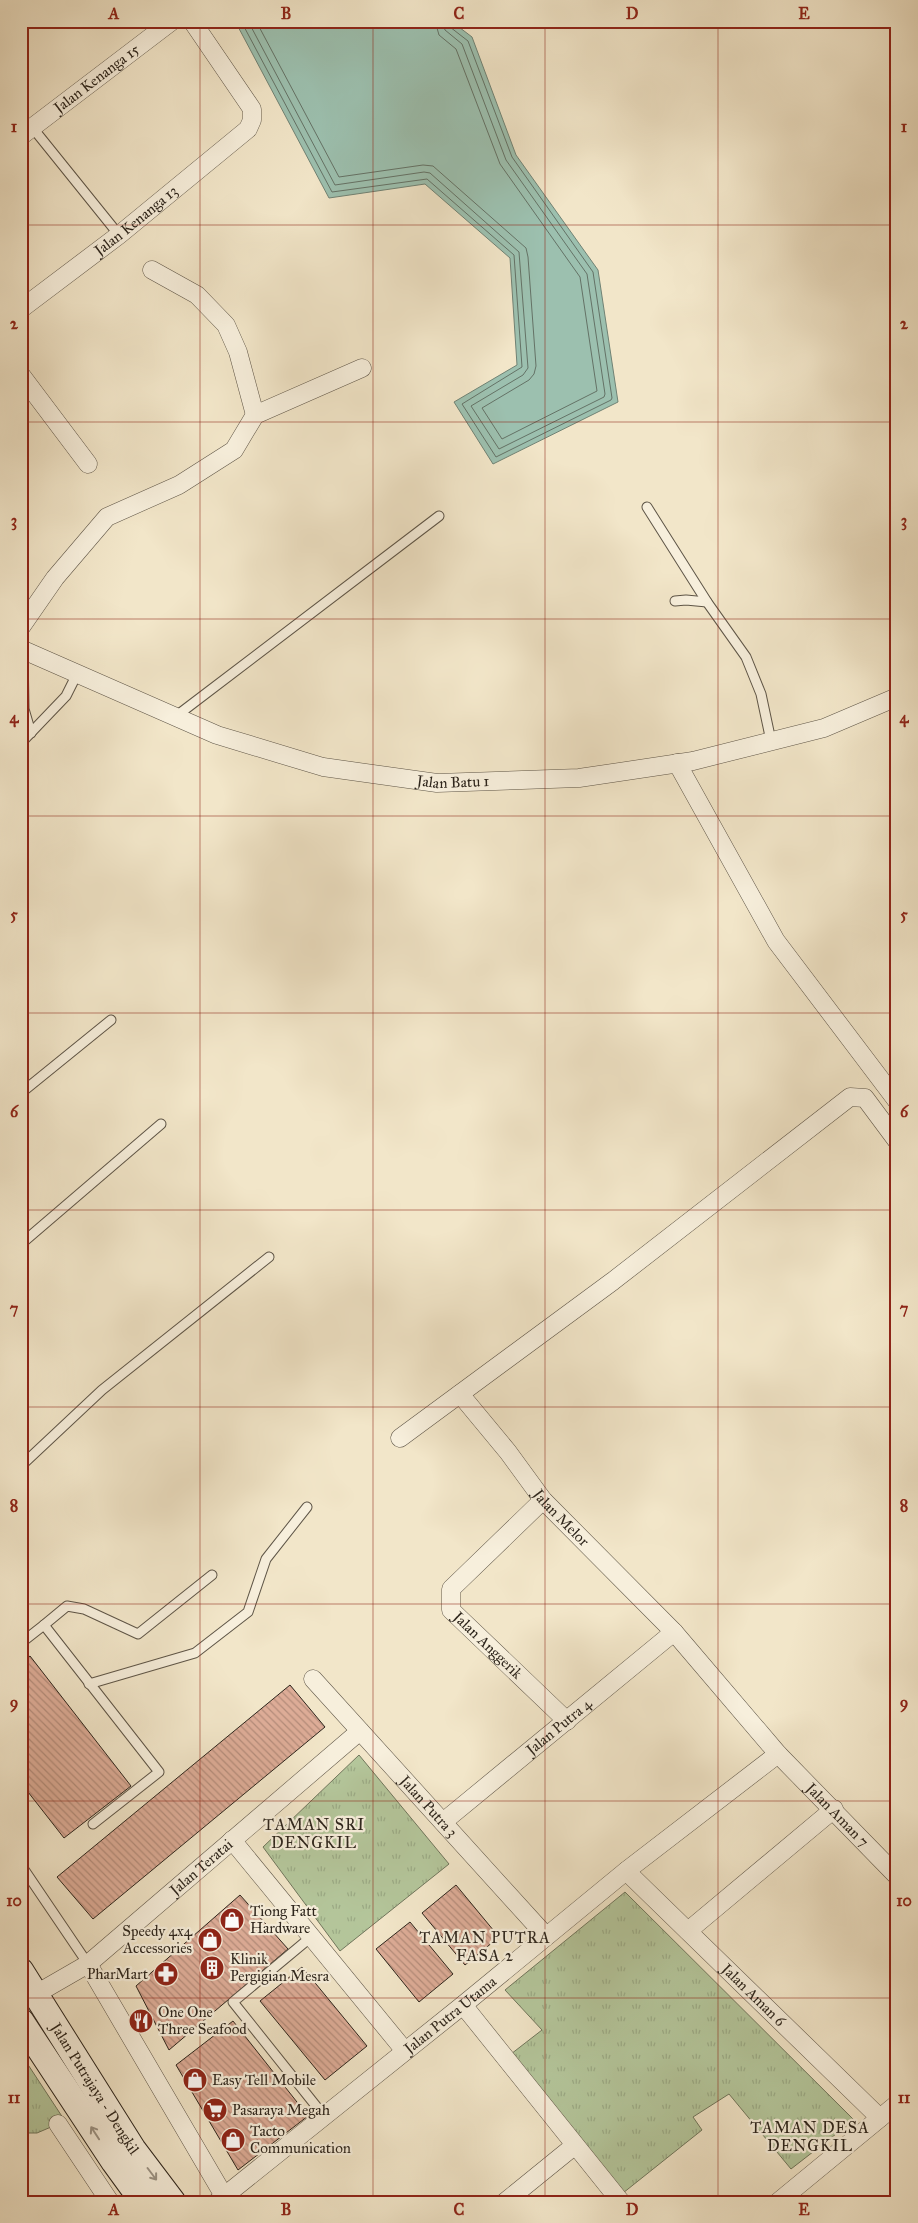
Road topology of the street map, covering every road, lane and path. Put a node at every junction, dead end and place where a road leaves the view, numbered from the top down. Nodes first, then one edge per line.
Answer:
1 (172, 21) edge
2 (192, 21) edge
3 (27, 132) edge
4 (119, 235) junction
5 (152, 270) dead end
6 (21, 309) edge
7 (362, 368) dead end
8 (21, 375) edge
9 (255, 415) junction
10 (88, 464) dead end
11 (647, 508) dead end
12 (439, 516) dead end
13 (675, 601) dead end
14 (707, 602) junction
15 (21, 627) edge
16 (22, 649) edge
17 (77, 674) junction
18 (897, 697) edge
19 (175, 717) junction
20 (31, 733) junction
21 (771, 741) junction
22 (21, 743) edge
23 (677, 763) junction
24 (111, 1020) dead end
25 (21, 1093) edge
26 (897, 1102) edge
27 (162, 1124) dead end
28 (897, 1141) edge
29 (21, 1244) edge
30 (269, 1257) dead end
31 (460, 1394) junction
32 (400, 1438) dead end
33 (21, 1466) edge
34 (543, 1500) junction
35 (307, 1507) dead end
36 (212, 1575) dead end
37 (44, 1625) junction
38 (674, 1632) junction
39 (21, 1643) edge
40 (313, 1679) dead end
41 (89, 1684) junction
42 (567, 1721) junction
43 (360, 1731) junction
44 (778, 1754) junction
45 (834, 1809) junction
46 (443, 1822) junction
47 (93, 1824) dead end
48 (232, 1840) junction
49 (21, 1865) edge
50 (626, 1871) junction
51 (897, 1876) edge
52 (688, 1931) junction
53 (546, 1936) junction
54 (311, 1937) junction
55 (88, 1964) junction
56 (21, 1971) edge
57 (36, 1994) junction
58 (463, 2005) junction
59 (21, 2021) edge
60 (405, 2051) junction
61 (897, 2104) edge
62 (324, 2116) junction
63 (880, 2118) junction
64 (58, 2124) dead end
65 (574, 2146) junction
66 (114, 2162) junction
67 (92, 2176) junction
68 (224, 2200) edge
69 (110, 2202) edge
70 (144, 2202) edge
71 (173, 2202) edge
72 (505, 2202) edge
73 (621, 2202) edge
74 (778, 2202) edge

1 - 3 street, Jalan Kenanga 15
2 - 4 street, Jalan Kenanga 13
3 - 4 lane
4 - 6 street, Jalan Kenanga 13
5 - 9 street
7 - 9 street
8 - 10 street
9 - 15 street
11 - 14 lane
12 - 19 lane
13 - 14 lane
14 - 21 lane
16 - 17 street, Jalan Batu 1
16 - 20 lane
17 - 19 street, Jalan Batu 1
17 - 20 lane
18 - 21 street, Jalan Batu 1
19 - 23 street, Jalan Batu 1
20 - 22 lane
21 - 23 street, Jalan Batu 1
23 - 26 street
24 - 25 lane
27 - 29 lane
28 - 31 street
30 - 33 lane
31 - 32 street
31 - 34 street, Jalan Melor
34 - 38 street, Jalan Melor
34 - 42 street, Jalan Anggerik
35 - 41 lane
36 - 37 lane
37 - 39 lane
37 - 41 lane
38 - 42 street, Jalan Putra 4
38 - 44 street, Jalan Melor
40 - 43 street, Jalan Putra 3
41 - 47 lane
42 - 46 street, Jalan Putra 4
43 - 46 street, Jalan Putra 3
43 - 48 street, Jalan Teratai
44 - 45 street, Jalan Aman 7
44 - 50 street, Jalan Putra Utama
45 - 51 street, Jalan Aman 7
45 - 52 street
46 - 53 street, Jalan Putra 3
48 - 54 street
48 - 55 street, Jalan Teratai
49 - 55 lane
50 - 52 street, Jalan Aman 6
50 - 53 street, Jalan Putra Utama
52 - 63 street, Jalan Aman 6
53 - 58 street, Jalan Putra Utama
54 - 60 street
54 - 62 lane
55 - 57 street, Jalan Teratai
55 - 68 street
56 - 57 main road, Jalan Putrajaya - Dengkil
57 -> 71 main road, Jalan Putrajaya - Dengkil
58 - 60 street, Jalan Putra Utama
58 - 65 street
66 -> 59 main road, Jalan Putrajaya - Dengkil
60 - 62 street, Jalan Putra Utama
61 - 63 street
62 - 68 street, Jalan Putra Utama
63 - 74 street
64 - 67 street
65 - 72 street
65 - 73 street
66 - 67 street
66 - 70 main road, Jalan Putrajaya - Dengkil
67 - 69 street

